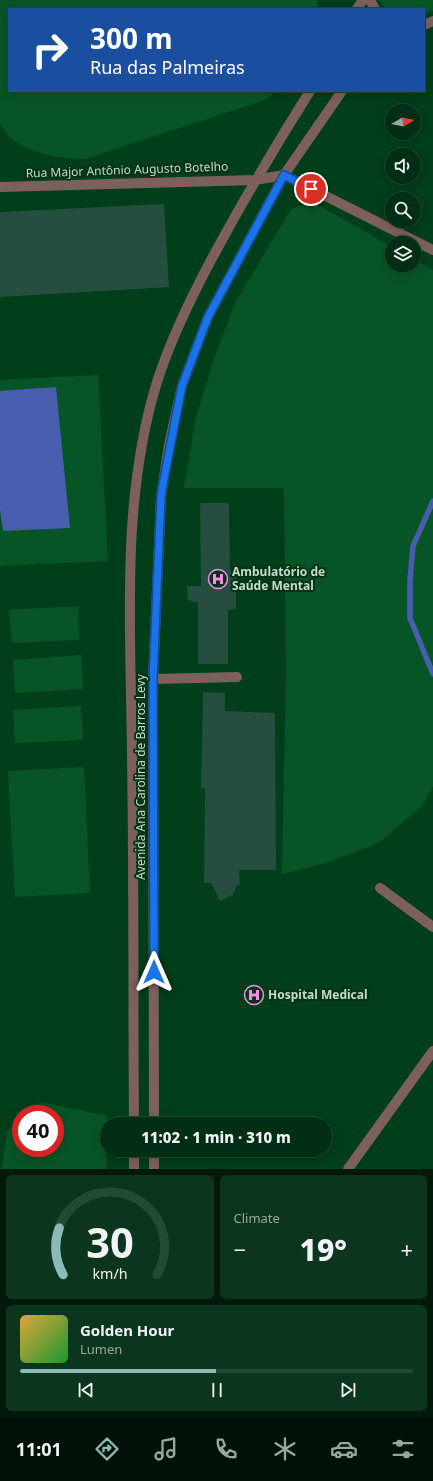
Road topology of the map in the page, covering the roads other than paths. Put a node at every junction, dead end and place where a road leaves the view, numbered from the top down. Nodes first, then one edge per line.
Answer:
1 (309, 92) edge
2 (341, 92) edge
3 (284, 175) junction
4 (255, 180) junction
5 (0, 187) edge
6 (433, 250) edge
7 (237, 677) dead end
8 (153, 679) junction
9 (380, 888) dead end
10 (433, 927) edge
11 (433, 1050) edge
12 (134, 1117) edge
13 (154, 1117) edge
14 (134, 1157) edge
15 (154, 1157) edge
16 (134, 1169) edge
17 (154, 1169) edge
18 (348, 1169) edge

1 - 4 street, Avenida Ana Carolina de Barros Levy
2 - 3 street, Avenida Ana Carolina de Barros Levy
3 - 4 street, Rua Major Antônio Augusto Botelho
3 - 6 street
3 - 8 street, Avenida Ana Carolina de Barros Levy
4 - 5 street, Rua Major Antônio Augusto Botelho
4 - 12 street, Avenida Ana Carolina de Barros Levy
7 - 8 street
8 - 13 street, Avenida Ana Carolina de Barros Levy
9 - 10 street
11 - 18 street
14 - 16 street
15 - 17 street

